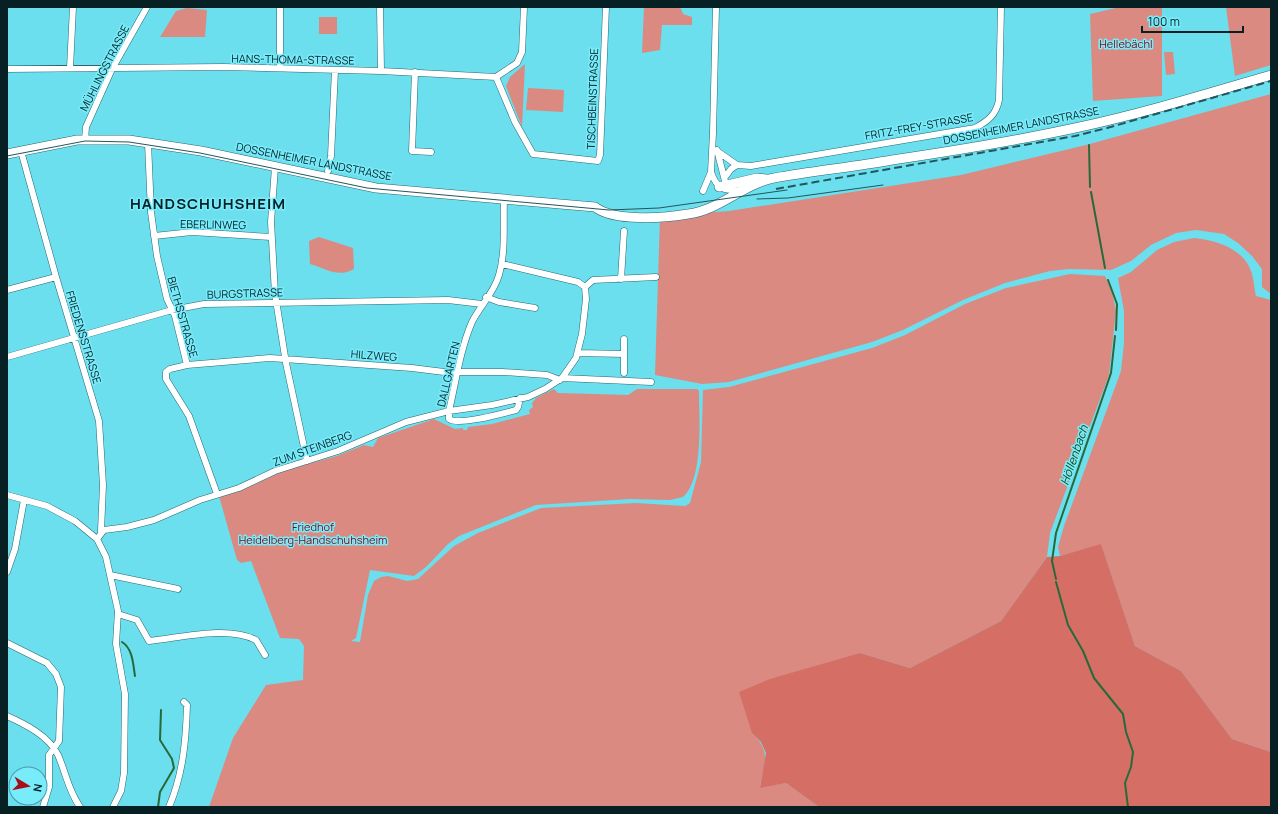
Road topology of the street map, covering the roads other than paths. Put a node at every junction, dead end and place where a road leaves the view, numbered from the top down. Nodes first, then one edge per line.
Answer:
1 (73, 7) edge
2 (147, 7) edge
3 (280, 7) edge
4 (380, 7) edge
5 (524, 7) edge
6 (606, 7) edge
7 (716, 7) edge
8 (1001, 7) edge
9 (70, 68) junction
10 (280, 68) junction
11 (7, 69) edge
12 (112, 69) junction
13 (335, 70) junction
14 (381, 71) junction
15 (415, 72) junction
16 (1271, 75) edge
17 (496, 77) junction
18 (713, 133) junction
19 (85, 140) junction
20 (148, 143) junction
21 (717, 150) junction
22 (22, 151) junction
23 (431, 152) dead end
24 (7, 154) edge
25 (737, 165) junction
26 (275, 167) junction
27 (328, 171) dead end
28 (711, 172) junction
29 (771, 179) junction
30 (724, 185) junction
31 (744, 190) junction
32 (702, 191) dead end
33 (504, 199) junction
34 (688, 214) junction
35 (624, 231) dead end
36 (154, 236) junction
37 (272, 237) junction
38 (502, 264) junction
39 (56, 277) junction
40 (656, 277) dead end
41 (621, 279) junction
42 (585, 287) junction
43 (7, 290) edge
44 (486, 298) junction
45 (276, 302) junction
46 (482, 304) junction
47 (535, 308) dead end
48 (172, 310) junction
49 (74, 338) junction
50 (624, 339) dead end
51 (578, 353) junction
52 (624, 354) junction
53 (7, 358) edge
54 (286, 359) junction
55 (187, 365) junction
56 (458, 371) junction
57 (624, 373) dead end
58 (561, 379) junction
59 (651, 382) dead end
60 (520, 398) junction
61 (449, 411) junction
62 (307, 461) junction
63 (217, 494) junction
64 (7, 495) edge
65 (24, 500) junction
66 (102, 531) junction
67 (97, 539) junction
68 (7, 572) edge
69 (110, 575) junction
70 (178, 589) dead end
71 (118, 614) junction
72 (7, 643) edge
73 (265, 655) dead end
74 (184, 702) dead end
75 (7, 716) edge
76 (53, 749) junction
77 (43, 807) edge
78 (80, 807) edge
79 (113, 807) edge
80 (169, 807) edge

1 - 9 street
2 - 12 street, MÜHLINGSTRASSE
3 - 10 street
4 - 14 street
5 - 17 street
6 - 17 street, TISCHBEINSTRASSE
7 - 18 street
8 - 25 street, FRITZ-FREY-STRASSE
9 - 11 street, HANS-THOMA-STRASSE
9 - 12 street, HANS-THOMA-STRASSE
10 - 12 street, HANS-THOMA-STRASSE
10 - 13 street, HANS-THOMA-STRASSE
12 - 19 street, MÜHLINGSTRASSE
13 - 14 street, HANS-THOMA-STRASSE
13 - 27 street
14 - 15 street, HANS-THOMA-STRASSE
15 - 17 street, HANS-THOMA-STRASSE
15 - 23 street
16 - 29 main road, DOSSENHEIMER LANDSTRASSE
18 - 21 street
18 - 28 street
19 - 20 main road, DOSSENHEIMER LANDSTRASSE
19 - 22 main road, DOSSENHEIMER LANDSTRASSE
20 - 26 main road, DOSSENHEIMER LANDSTRASSE
20 - 36 street, BIETHSSTRASSE
21 - 25 street
21 - 30 street
22 - 24 main road, DOSSENHEIMER LANDSTRASSE
22 - 39 street, FRIEDENSSTRASSE
25 - 30 street
26 - 33 main road, DOSSENHEIMER LANDSTRASSE
26 - 37 street
28 - 30 street
28 - 32 street
29 - 30 main road, DOSSENHEIMER LANDSTRASSE
29 - 31 main road, DOSSENHEIMER LANDSTRASSE
30 - 31 street, DOSSENHEIMER LANDSTRASSE
30 - 34 main road, DOSSENHEIMER LANDSTRASSE
31 - 34 main road, DOSSENHEIMER LANDSTRASSE
33 - 34 main road, DOSSENHEIMER LANDSTRASSE
33 - 38 street
35 - 41 street
36 - 37 street, EBERLINWEG
36 - 48 street, BIETHSSTRASSE
37 - 45 street
38 - 42 street
38 - 44 street
39 - 43 street
39 - 49 street, FRIEDENSSTRASSE
40 - 41 street
41 - 42 street
42 - 51 street, ZUM STEINBERG
44 - 46 street
44 - 47 street
45 - 46 street, BURGSTRASSE
45 - 48 street, BURGSTRASSE
45 - 54 street
46 - 56 street, DALLGARTEN
48 - 49 street, BURGSTRASSE
48 - 55 street, BIETHSSTRASSE
49 - 53 street, BURGSTRASSE
49 - 66 street, FRIEDENSSTRASSE
50 - 52 street
51 - 52 street
51 - 58 street, ZUM STEINBERG
52 - 57 street
54 - 55 street, HILZWEG
54 - 56 street, HILZWEG
54 - 62 street
55 - 63 street, BIETHSSTRASSE
56 - 58 street, HILZWEG
56 - 61 street, DALLGARTEN
58 - 59 street
58 - 60 street, ZUM STEINBERG
60 - 61 street, ZUM STEINBERG
60 - 61 street, DALLGARTEN
61 - 62 street, ZUM STEINBERG
62 - 63 street, ZUM STEINBERG
63 - 66 street, ZUM STEINBERG
64 - 65 street
65 - 67 street
65 - 68 street
66 - 67 street
67 - 69 street
69 - 70 street
69 - 71 street
71 - 73 street
71 - 79 street
72 - 76 street
74 - 80 street
75 - 76 street
76 - 77 street
76 - 78 street

